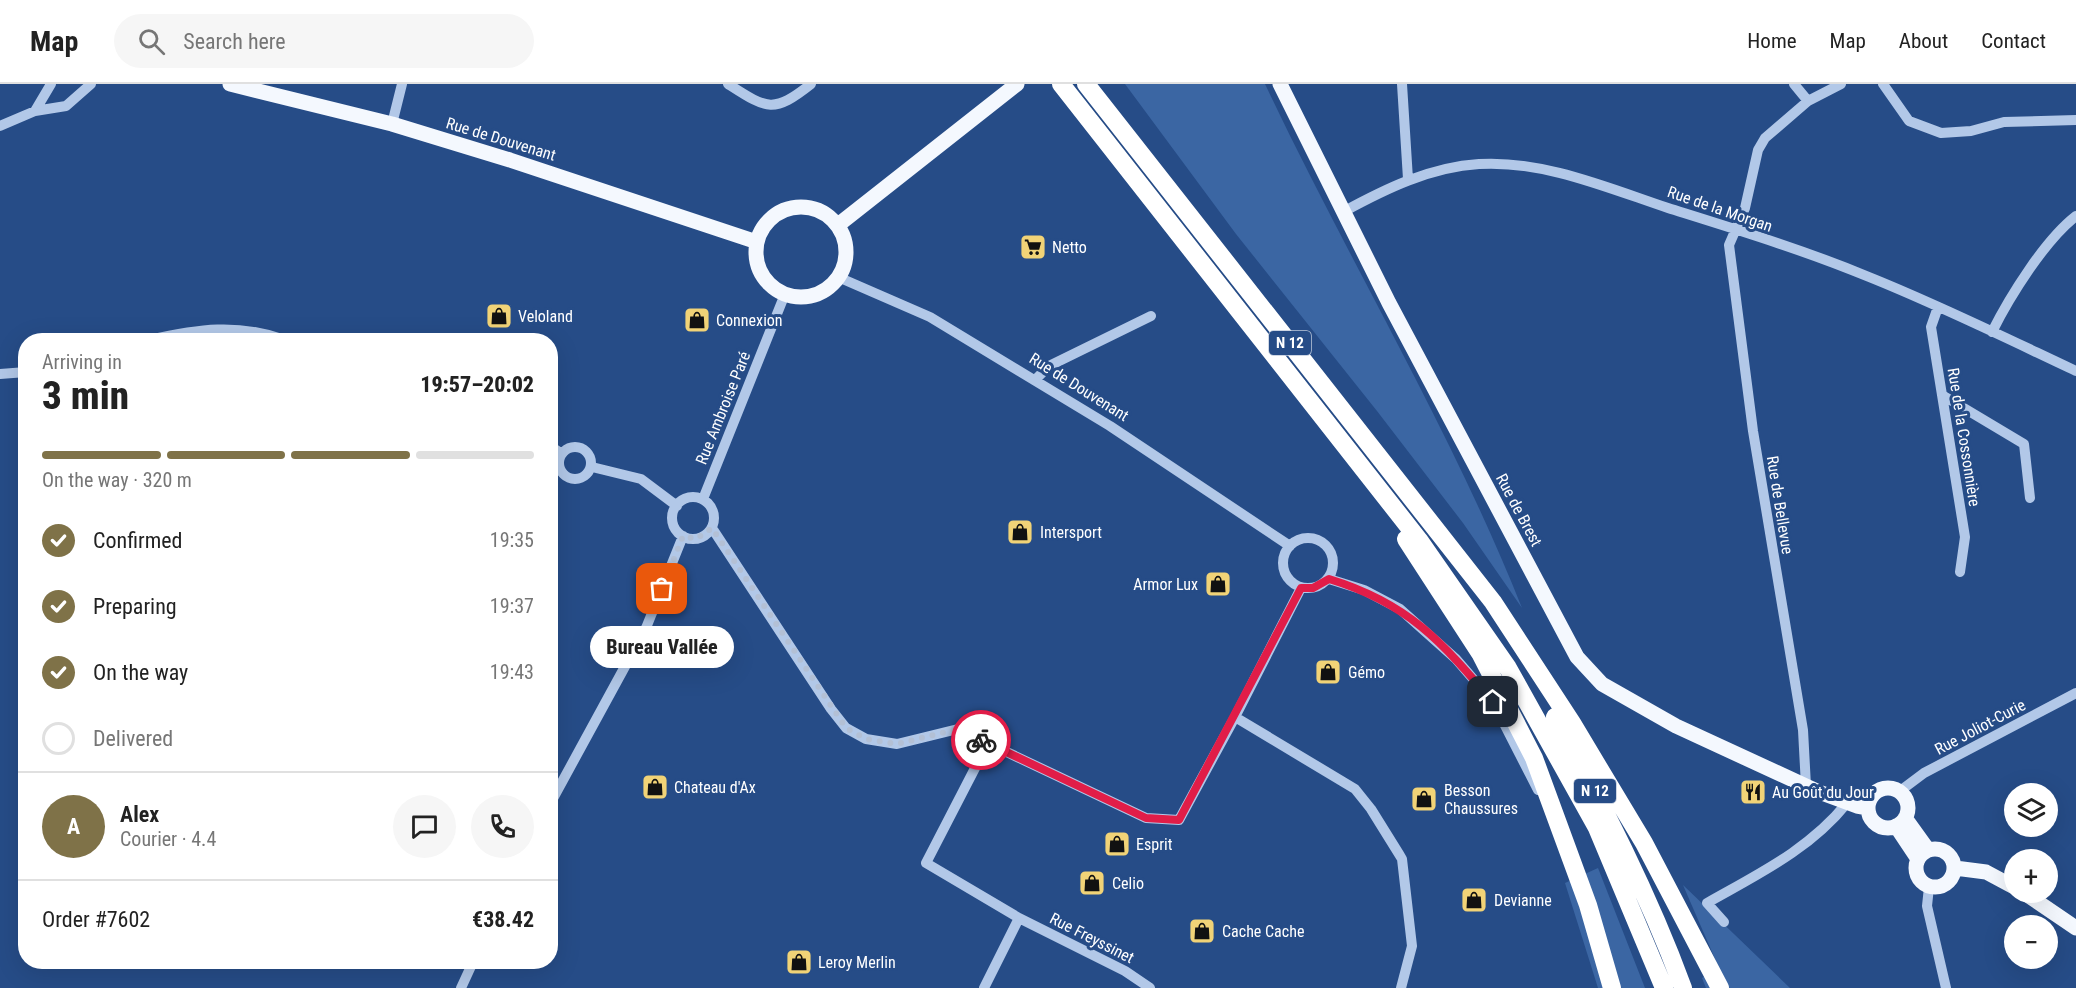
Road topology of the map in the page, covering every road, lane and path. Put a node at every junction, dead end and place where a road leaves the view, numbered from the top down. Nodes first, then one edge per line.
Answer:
1 (51, 84) edge
2 (91, 84) edge
3 (230, 84) edge
4 (402, 84) edge
5 (728, 84) edge
6 (811, 84) edge
7 (1017, 84) edge
8 (1061, 84) edge
9 (1086, 84) edge
10 (1280, 84) edge
11 (1402, 84) edge
12 (1794, 84) edge
13 (1841, 84) edge
14 (1883, 84) edge
15 (1808, 101) junction
16 (35, 111) junction
17 (2076, 120) edge
18 (392, 124) junction
19 (0, 126) edge
20 (1408, 179) junction
21 (1343, 212) junction
22 (2076, 216) edge
23 (838, 225) junction
24 (1734, 229) junction
25 (757, 242) junction
26 (838, 277) junction
27 (785, 294) junction
28 (1938, 307) junction
29 (1151, 315) dead end
30 (1992, 332) junction
31 (179, 333) edge
32 (255, 333) edge
33 (2076, 370) edge
34 (18, 373) edge
35 (0, 374) edge
36 (1035, 380) junction
37 (1942, 396) junction
38 (558, 451) edge
39 (562, 454) junction
40 (592, 467) junction
41 (1380, 490) junction
42 (2030, 498) dead end
43 (703, 499) junction
44 (676, 506) junction
45 (712, 528) junction
46 (683, 536) junction
47 (1290, 546) junction
48 (1960, 572) dead end
49 (1329, 579) junction
50 (1301, 588) junction
51 (1493, 602) junction
52 (2076, 693) edge
53 (1235, 717) junction
54 (988, 742) junction
55 (1806, 786) junction
56 (558, 789) edge
57 (1900, 791) junction
58 (1847, 803) junction
59 (1868, 808) junction
60 (1901, 822) junction
61 (1564, 841) junction
62 (1923, 855) junction
63 (1955, 868) junction
64 (2004, 882) edge
65 (1929, 887) junction
66 (2039, 903) edge
67 (1019, 918) junction
68 (1724, 922) dead end
69 (2076, 928) edge
70 (470, 969) edge
71 (461, 988) edge
72 (984, 988) edge
73 (1150, 988) edge
74 (1401, 988) edge
75 (1612, 988) edge
76 (1664, 988) edge
77 (1683, 988) edge
78 (1720, 988) edge
79 (1946, 988) edge

1 - 16 street
2 - 16 street
3 - 18 main road, Rue de Douvenant
4 - 18 street
5 - 6 street
7 - 23 main road
8 - 41 highway, N 12
9 - 51 highway, N 12
10 - 21 main road, Rue de Brest
11 - 20 street
12 - 15 street
13 - 15 street, Rue de Bellevue
14 - 17 street
15 - 24 street, Rue de Bellevue
16 - 19 street
18 - 25 main road, Rue de Douvenant
20 - 21 street, Rue de la Morgan
20 - 24 street, Rue de la Morgan
21 - 55 main road, Rue de Brest
22 - 30 street
23 - 25 main road
23 - 26 main road
24 - 28 street, Rue de la Morgan
24 - 55 street, Rue de Bellevue
25 - 27 main road
26 - 27 main road
26 - 36 street, Rue de Douvenant
27 - 43 street, Rue Ambroise Paré
28 - 30 street, Rue de la Morgan
28 - 37 street, Rue de la Cossonnière
29 - 36 street
30 - 33 street, Rue de la Morgan
31 - 32 street
34 - 35 street
36 - 47 street, Rue de Douvenant
37 - 42 street
37 - 48 street, Rue de la Cossonnière
38 - 39 street
39 - 40 street
39 - 40 street
40 - 44 street
41 - 61 highway
41 - 76 highway, N 12
43 - 44 street
43 - 45 street
44 - 46 street
45 - 46 street
45 - 54 street
46 - 56 street
47 - 49 street
47 - 50 street
49 - 50 street
49 - 61 street
50 - 53 street
51 - 77 highway, N 12
51 - 78 highway
52 - 57 street, Rue Joliot-Curie
53 - 54 street
53 - 74 street
54 - 67 street, Rue Freyssinet
55 - 58 main road, Rue de Brest
57 - 59 main road
57 - 60 main road
58 - 59 main road, Rue de Brest
58 - 68 street
59 - 60 main road
60 - 62 main road
61 - 75 highway
62 - 63 main road
62 - 65 main road
63 - 64 main road
63 - 65 main road
65 - 79 street
66 - 69 main road
67 - 72 street
67 - 73 street, Rue Freyssinet
70 - 71 street

